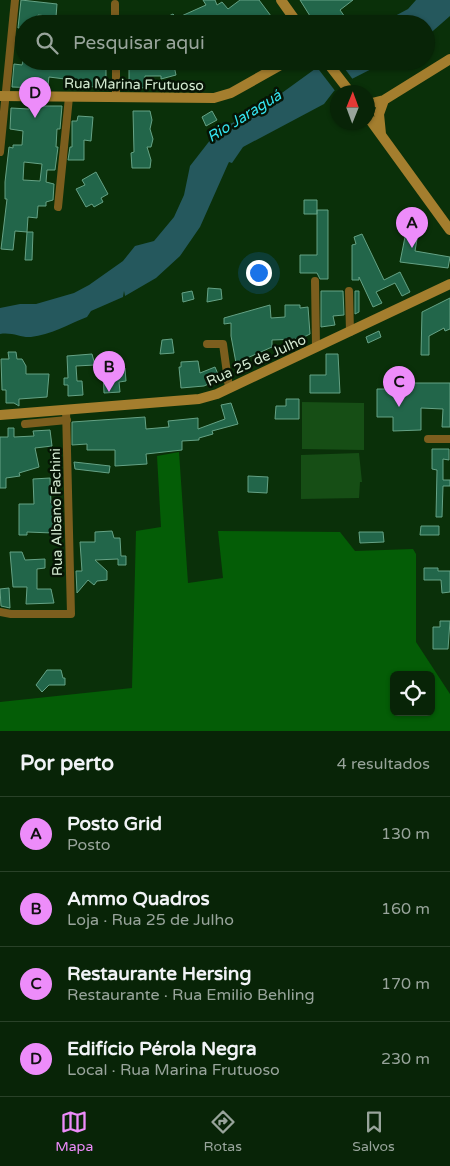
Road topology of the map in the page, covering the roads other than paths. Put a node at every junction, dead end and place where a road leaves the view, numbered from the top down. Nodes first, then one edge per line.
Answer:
1 (15, 0) edge
2 (281, 0) edge
3 (115, 4) dead end
4 (115, 15) edge
5 (292, 15) edge
6 (450, 59) edge
7 (435, 68) edge
8 (116, 70) edge
9 (272, 70) edge
10 (333, 70) edge
11 (432, 70) edge
12 (345, 85) edge
13 (2, 96) edge
14 (69, 97) junction
15 (116, 98) junction
16 (384, 100) junction
17 (375, 102) edge
18 (375, 127) edge
19 (381, 135) junction
20 (0, 152) edge
21 (58, 207) dead end
22 (449, 227) edge
23 (450, 279) edge
24 (316, 281) dead end
25 (450, 284) edge
26 (440, 289) junction
27 (349, 291) dead end
28 (350, 332) junction
29 (207, 344) dead end
30 (316, 347) junction
31 (229, 388) junction
32 (66, 414) junction
33 (0, 416) edge
34 (25, 424) dead end
35 (428, 439) dead end
36 (450, 439) edge
37 (0, 612) edge

1 - 13 street
2 - 5 main road
3 - 4 street
6 - 7 main road
8 - 15 street
9 - 15 main road, Rua Marina Frutuoso
10 - 12 main road
11 - 16 main road
13 - 14 main road, Rua Marina Frutuoso
13 - 20 street
14 - 15 main road, Rua Marina Frutuoso
14 - 21 street
16 - 17 main road
16 - 19 main road
18 - 19 main road
19 - 22 main road
23 - 26 main road
24 - 30 street
25 - 26 main road, Rua 25 de Julho
26 - 28 main road, Rua 25 de Julho
27 - 28 street
28 - 30 main road, Rua 25 de Julho
29 - 31 street
30 - 31 main road, Rua 25 de Julho
31 - 32 main road, Rua 25 de Julho
32 - 33 main road, Rua 25 de Julho
32 - 34 street
32 - 37 street, Rua Albano Fachini
35 - 36 street

